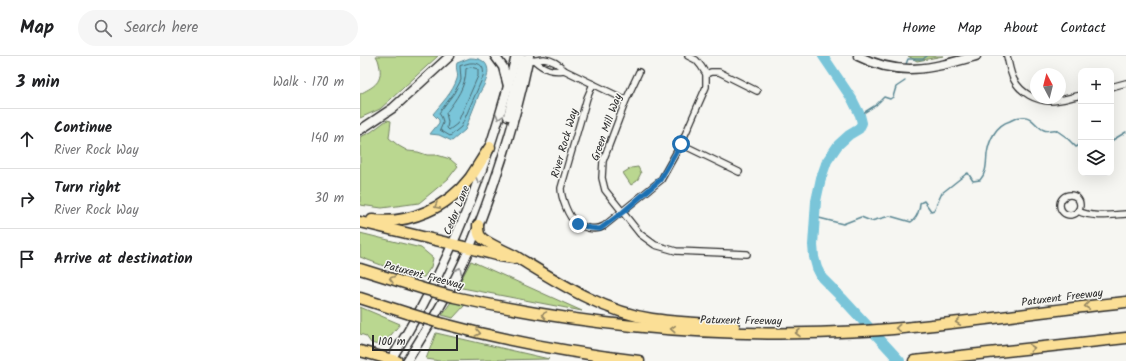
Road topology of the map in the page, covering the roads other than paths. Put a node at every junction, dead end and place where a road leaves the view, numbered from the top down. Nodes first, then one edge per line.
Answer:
1 (450, 56) edge
2 (495, 56) edge
3 (688, 56) edge
4 (858, 56) edge
5 (976, 56) edge
6 (1007, 56) edge
7 (523, 58) edge
8 (639, 72) dead end
9 (706, 74) junction
10 (1126, 83) edge
11 (593, 84) junction
12 (508, 86) junction
13 (1114, 86) edge
14 (757, 91) dead end
15 (1078, 96) edge
16 (626, 100) junction
17 (360, 130) edge
18 (681, 144) junction
19 (490, 147) junction
20 (739, 172) dead end
21 (1078, 211) dead end
22 (623, 212) junction
23 (1126, 214) edge
24 (360, 218) edge
25 (360, 222) edge
26 (478, 225) junction
27 (453, 244) junction
28 (469, 248) junction
29 (747, 254) dead end
30 (520, 259) junction
31 (360, 269) edge
32 (360, 298) edge
33 (1126, 302) edge
34 (782, 333) junction
35 (1126, 338) edge
36 (360, 351) edge
37 (393, 360) edge
38 (372, 361) edge
39 (407, 361) edge
40 (639, 361) edge
41 (914, 361) edge

1 - 17 main road
2 - 12 main road
3 - 9 street
4 - 5 main road
6 - 15 street
7 - 11 street
7 - 12 main road, Cedar Lane
7 - 26 main road
7 - 28 main road
8 - 16 street, Green Mill Way
9 - 14 street
9 - 18 street, River Rock Way
10 - 13 street
11 - 16 street
11 - 22 street, River Rock Way
12 -> 19 main road, Cedar Lane
16 - 22 street, Green Mill Way
18 - 20 street
18 - 22 street, River Rock Way
19 -> 24 highway
19 -> 27 main road, Cedar Lane
21 - 23 street
22 - 29 street, Green Mill Way
25 - 27 highway
26 - 28 main road
26 - 30 highway
27 - 28 highway
27 - 37 main road, Cedar Lane
28 - 30 highway
39 -> 28 main road
30 - 34 highway
34 -> 31 highway, Patuxent Freeway, bridge
32 -> 40 highway, bridge
33 -> 34 highway, Patuxent Freeway
41 -> 35 highway
36 - 37 highway
36 - 38 highway

